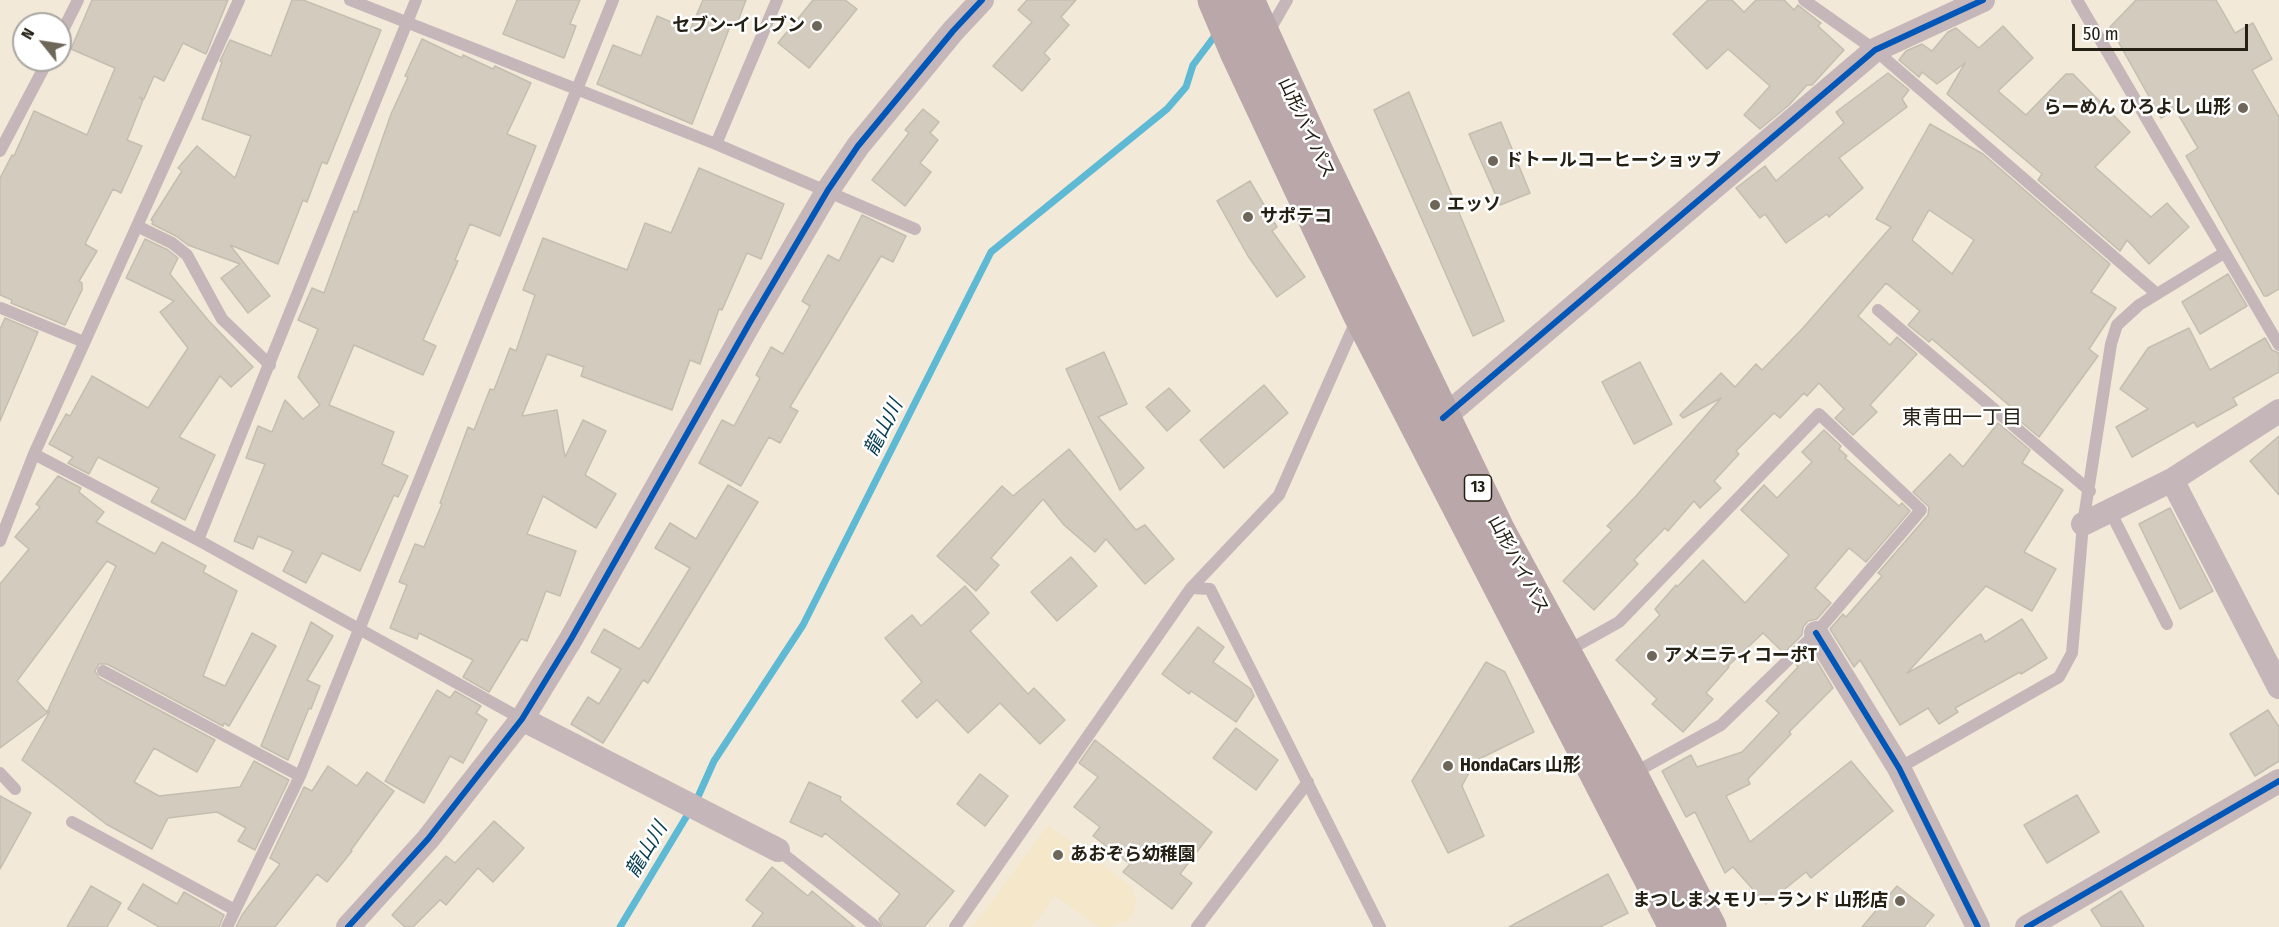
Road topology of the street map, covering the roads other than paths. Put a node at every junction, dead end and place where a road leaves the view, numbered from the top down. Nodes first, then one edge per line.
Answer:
1 (239, 0) edge
2 (350, 0) edge
3 (416, 0) edge
4 (613, 0) edge
5 (777, 0) edge
6 (982, 0) edge
7 (1214, 0) edge
8 (1248, 0) edge
9 (1287, 0) edge
10 (1804, 0) edge
11 (1983, 0) edge
12 (2077, 0) edge
13 (407, 24) junction
14 (1250, 47) junction
15 (1875, 50) junction
16 (42, 72) edge
17 (576, 90) junction
18 (716, 144) junction
19 (0, 151) edge
20 (828, 190) junction
21 (137, 226) junction
22 (915, 229) dead end
23 (2224, 253) junction
24 (2157, 294) junction
25 (1, 308) edge
26 (1878, 310) dead end
27 (1359, 314) junction
28 (84, 342) junction
29 (2279, 345) edge
30 (270, 365) junction
31 (2279, 411) edge
32 (1443, 418) junction
33 (34, 454) junction
34 (2172, 480) junction
35 (2090, 490) junction
36 (2110, 511) junction
37 (2084, 524) junction
38 (198, 540) junction
39 (0, 541) edge
40 (1191, 588) junction
41 (2167, 624) dead end
42 (358, 628) junction
43 (1816, 633) junction
44 (1565, 652) junction
45 (103, 671) dead end
46 (2279, 687) edge
47 (522, 719) junction
48 (1899, 768) junction
49 (0, 773) edge
50 (1631, 774) junction
51 (300, 776) junction
52 (2279, 781) edge
53 (1308, 782) junction
54 (15, 789) dead end
55 (72, 822) dead end
56 (778, 850) joint
57 (235, 910) junction
58 (228, 927) edge
59 (348, 927) edge
60 (876, 927) edge
61 (955, 927) edge
62 (1197, 927) edge
63 (1380, 927) edge
64 (1675, 927) edge
65 (1710, 927) edge
66 (1978, 927) edge
67 (2027, 927) edge

1 - 21 lane
2 - 13 lane
3 - 13 lane
4 - 17 lane
5 - 18 lane
6 - 20 street
7 - 14 highway, 山形バイパス / 13
8 - 14 highway, 山形バイパス / 13
9 - 14 lane
10 - 15 lane
11 - 15 street
12 - 23 lane
13 - 17 lane
13 - 30 lane
14 - 27 highway, 山形バイパス / 13
14 - 32 highway, 山形バイパス / 13
15 - 24 lane
15 - 32 street
16 - 19 lane
17 - 18 lane
17 - 42 lane
18 - 20 lane
20 - 22 lane
20 - 47 street
21 - 28 lane
21 - 30 lane
23 - 24 lane
23 - 29 lane
24 - 35 lane
25 - 28 lane
26 - 35 lane
27 - 40 lane
27 - 64 highway, 山形バイパス / 13
28 - 33 lane
30 - 38 lane
31 - 34 street
32 - 44 highway, 山形バイパス / 13
33 - 38 lane
33 - 39 lane
34 - 36 street
34 - 46 street
35 - 37 lane
36 - 37 street
36 - 41 lane
37 - 48 lane
38 - 42 lane
40 - 53 lane
40 - 61 lane
42 - 47 lane
42 - 51 lane
43 - 44 lane
43 - 48 street
43 - 50 lane
44 - 50 highway, 山形バイパス / 13
45 - 51 lane
47 - 56 street
47 - 59 street
48 - 66 street
49 - 54 lane
50 - 65 highway, 山形バイパス / 13
51 - 57 lane
52 - 67 street
53 - 62 lane
53 - 63 lane
55 - 57 lane
56 - 60 lane
57 - 58 lane

